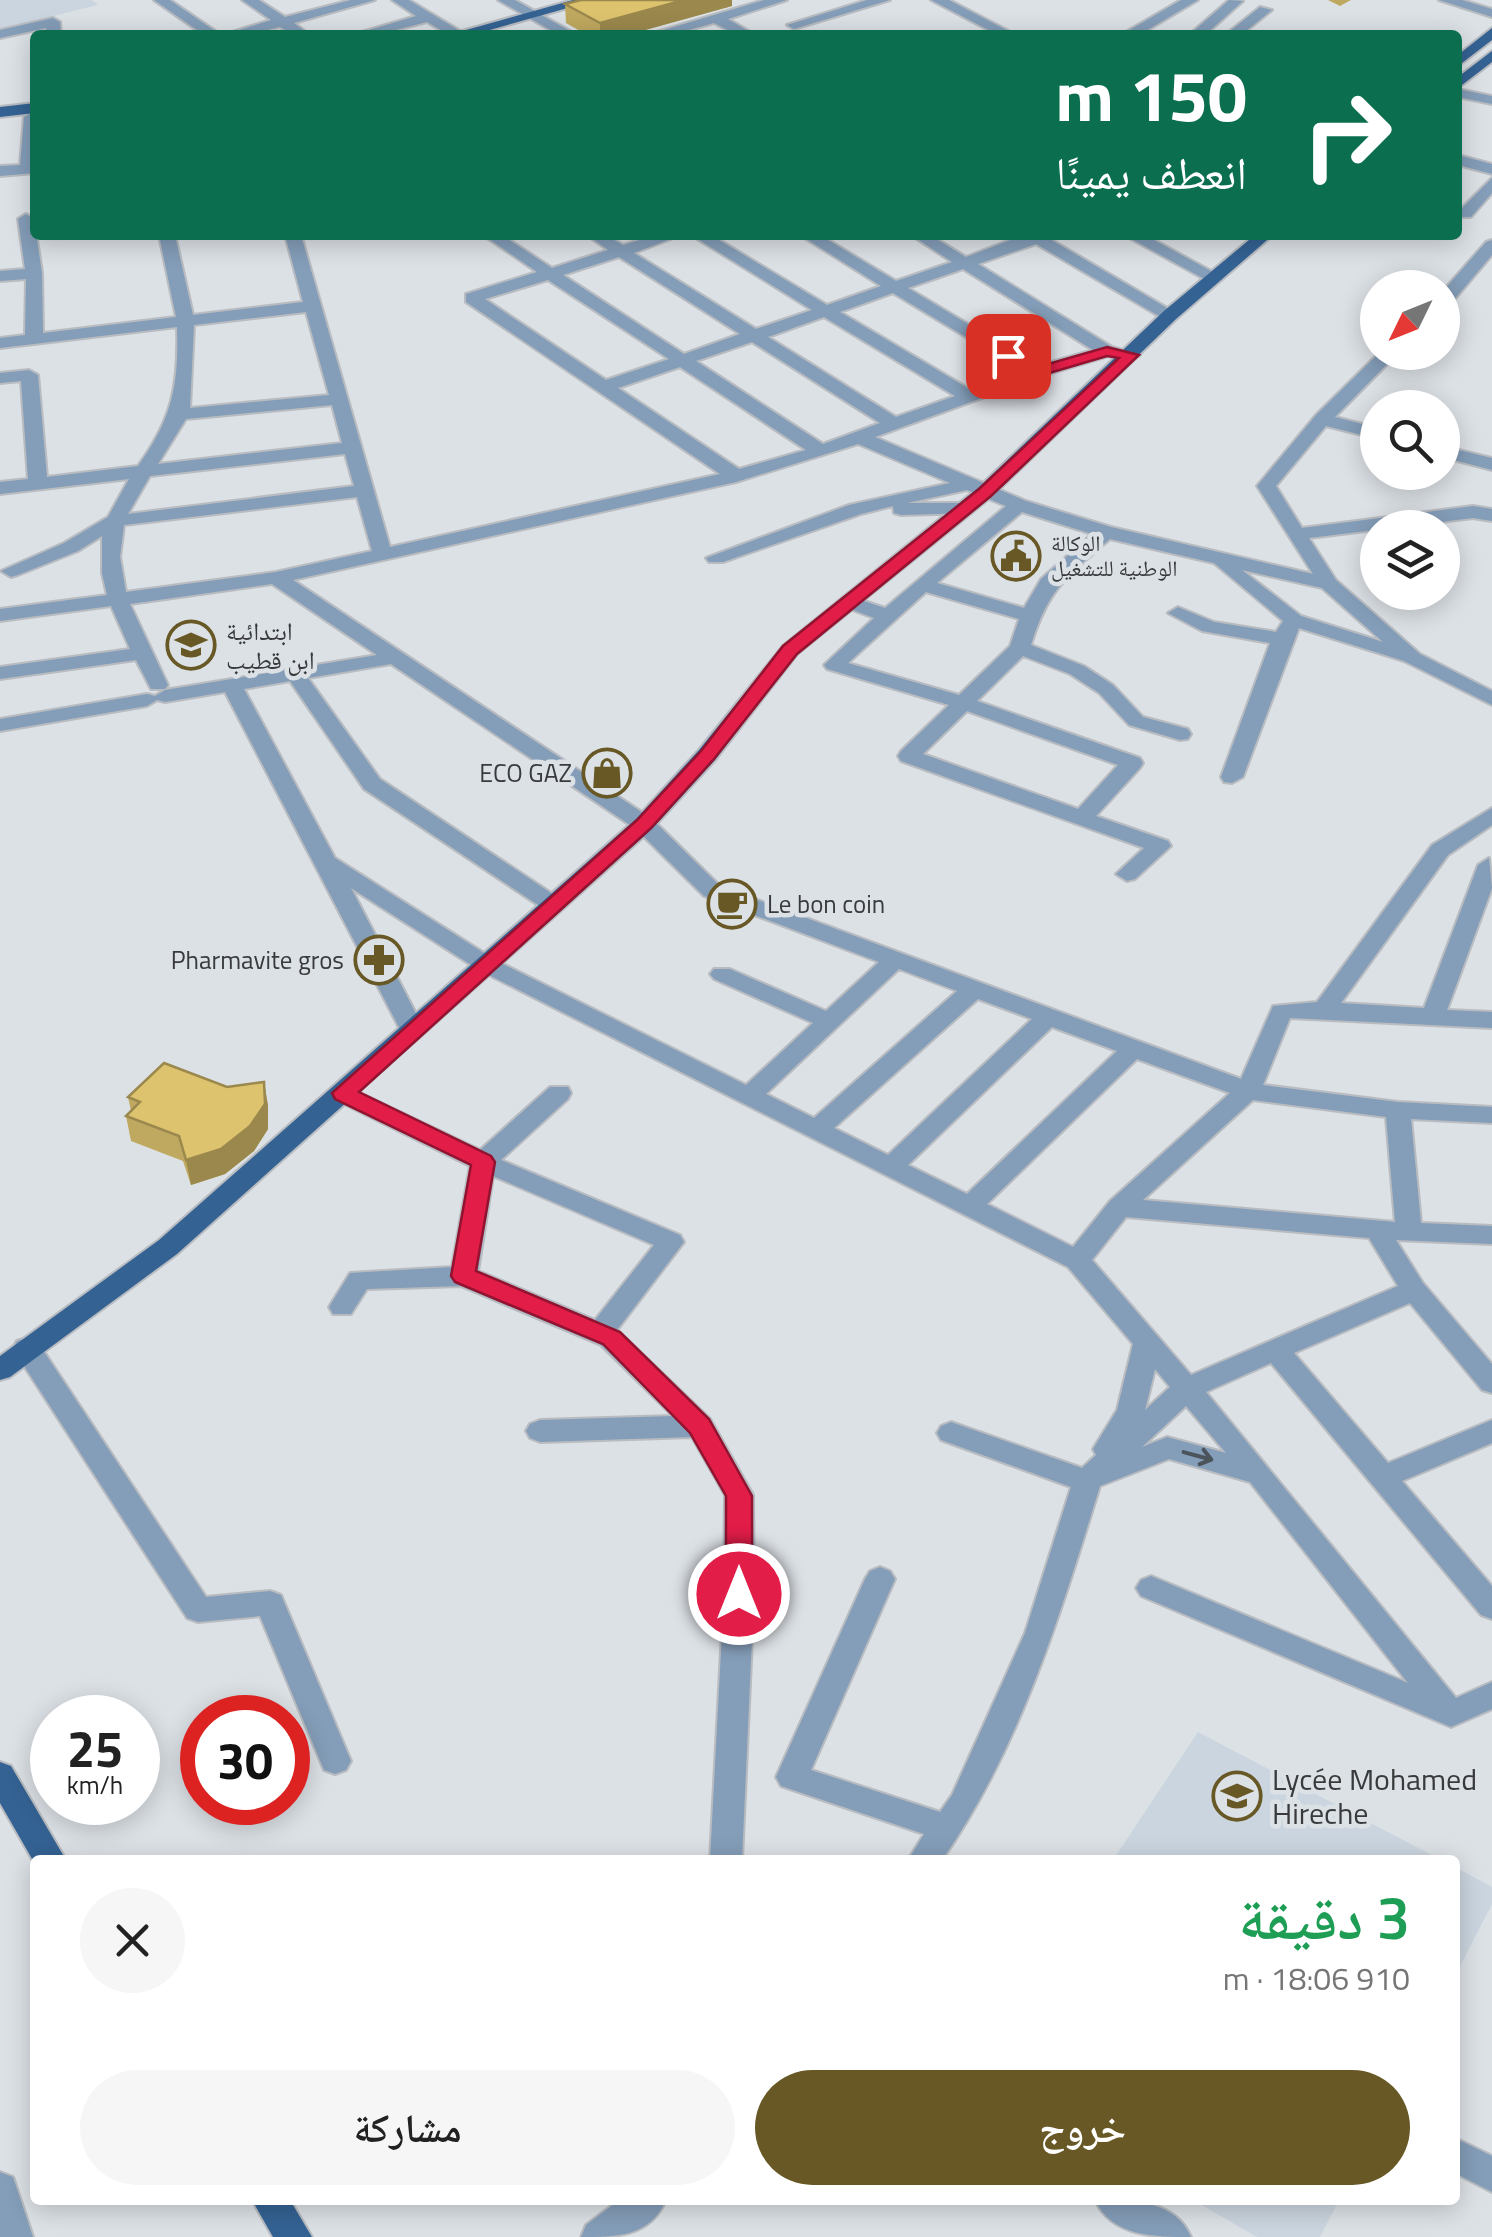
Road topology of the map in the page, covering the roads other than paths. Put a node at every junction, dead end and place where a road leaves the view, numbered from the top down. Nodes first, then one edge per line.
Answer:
1 (161, 0) edge
2 (250, 0) edge
3 (307, 0) edge
4 (368, 0) edge
5 (398, 0) edge
6 (505, 0) edge
7 (589, 0) edge
8 (614, 0) edge
9 (780, 0) edge
10 (883, 0) edge
11 (938, 0) edge
12 (1190, 0) edge
13 (1446, 0) edge
14 (1236, 2) edge
15 (752, 3) edge
16 (1265, 10) dead end
17 (324, 12) junction
18 (1492, 13) edge
19 (537, 16) junction
20 (429, 18) junction
21 (715, 18) junction
22 (284, 22) junction
23 (794, 25) junction
24 (1142, 25) junction
25 (54, 30) edge
26 (206, 30) edge
27 (251, 30) edge
28 (296, 30) edge
29 (352, 30) edge
30 (380, 30) edge
31 (448, 30) edge
32 (477, 30) edge
33 (497, 30) edge
34 (561, 30) edge
35 (674, 30) edge
36 (738, 30) edge
37 (803, 30) edge
38 (999, 30) edge
39 (1135, 30) edge
40 (1162, 30) edge
41 (1202, 30) edge
42 (1239, 30) edge
43 (1492, 32) edge
44 (0, 34) edge
45 (1492, 55) edge
46 (1462, 58) edge
47 (1462, 81) edge
48 (1462, 94) edge
49 (1492, 100) edge
50 (0, 112) edge
51 (30, 114) edge
52 (30, 115) edge
53 (0, 120) edge
54 (1462, 161) edge
55 (30, 168) edge
56 (1492, 168) edge
57 (0, 172) edge
58 (1492, 182) edge
59 (1462, 213) edge
60 (25, 219) edge
61 (168, 240) edge
62 (295, 240) edge
63 (497, 240) edge
64 (602, 240) edge
65 (657, 240) edge
66 (707, 240) edge
67 (816, 240) edge
68 (929, 240) edge
69 (1027, 240) edge
70 (1045, 240) edge
71 (1142, 240) edge
72 (1254, 240) edge
73 (1492, 245) edge
74 (620, 252) junction
75 (968, 262) junction
76 (34, 273) junction
77 (548, 274) junction
78 (0, 276) edge
79 (1214, 277) junction
80 (1460, 282) edge
81 (894, 287) junction
82 (315, 306) junction
83 (825, 311) junction
84 (1170, 314) junction
85 (188, 322) junction
86 (755, 335) junction
87 (34, 339) junction
88 (0, 343) edge
89 (1107, 352) junction
90 (1131, 355) junction
91 (680, 360) junction
92 (1372, 370) edge
93 (1036, 372) junction
94 (0, 378) edge
95 (604, 386) junction
96 (968, 396) junction
97 (341, 399) junction
98 (179, 414) junction
99 (1322, 419) junction
100 (892, 423) junction
101 (1360, 429) edge
102 (858, 437) junction
103 (354, 447) junction
104 (820, 452) junction
105 (1460, 456) edge
106 (1492, 464) edge
107 (142, 473) junction
108 (736, 476) junction
109 (38, 484) junction
110 (0, 488) edge
111 (974, 488) junction
112 (366, 490) junction
113 (1020, 505) junction
114 (856, 509) junction
115 (964, 509) junction
116 (1492, 515) edge
117 (114, 521) junction
118 (1106, 532) junction
119 (1298, 534) junction
120 (382, 553) junction
121 (110, 557) junction
122 (716, 558) dead end
123 (1217, 558) junction
124 (5, 572) edge
125 (276, 578) junction
126 (1329, 584) junction
127 (922, 585) junction
128 (119, 600) junction
129 (849, 602) junction
130 (1178, 613) dead end
131 (0, 615) edge
132 (888, 616) junction
133 (1030, 616) junction
134 (1294, 620) junction
135 (1282, 639) junction
136 (1020, 648) junction
137 (144, 652) junction
138 (394, 658) junction
139 (1413, 658) junction
140 (0, 674) edge
141 (295, 674) junction
142 (231, 685) junction
143 (156, 694) junction
144 (1492, 699) edge
145 (963, 703) junction
146 (0, 726) edge
147 (1180, 734) dead end
148 (1232, 777) dead end
149 (1492, 815) edge
150 (1082, 818) junction
151 (644, 824) junction
152 (1440, 850) junction
153 (326, 862) junction
154 (1491, 865) edge
155 (1127, 874) dead end
156 (552, 904) junction
157 (896, 960) junction
158 (487, 965) junction
159 (722, 974) dead end
160 (974, 988) junction
161 (1324, 1010) junction
162 (1048, 1016) junction
163 (1433, 1016) junction
164 (1492, 1019) edge
165 (829, 1022) junction
166 (413, 1031) junction
167 (1134, 1048) junction
168 (1248, 1090) junction
169 (343, 1093) junction
170 (560, 1093) dead end
171 (747, 1098) junction
172 (1398, 1110) junction
173 (1492, 1115) edge
174 (816, 1130) junction
175 (483, 1162) junction
176 (891, 1166) junction
177 (972, 1205) junction
178 (1119, 1207) junction
179 (1377, 1230) junction
180 (1409, 1232) junction
181 (1492, 1235) edge
182 (1078, 1260) junction
183 (464, 1276) junction
184 (1414, 1290) junction
185 (342, 1307) dead end
186 (600, 1334) junction
187 (1148, 1342) junction
188 (1276, 1350) junction
189 (14, 1354) edge
190 (0, 1370) edge
191 (1492, 1383) edge
192 (1186, 1389) junction
193 (700, 1426) junction
194 (540, 1431) dead end
195 (1492, 1431) edge
196 (951, 1433) dead end
197 (1259, 1474) junction
198 (1385, 1476) junction
199 (1087, 1481) junction
200 (880, 1579) dead end
201 (1151, 1588) dead end
202 (1492, 1607) edge
203 (1492, 1695) edge
204 (1450, 1714) junction
205 (335, 1760) dead end
206 (0, 1775) edge
207 (0, 1798) edge
208 (26, 1820) junction
209 (946, 1828) junction
210 (47, 1855) edge
211 (726, 1855) edge
212 (927, 1855) edge
213 (1460, 2158) edge
214 (1492, 2176) edge
215 (0, 2189) edge
216 (273, 2205) edge
217 (641, 2205) edge
218 (1121, 2205) edge
219 (15, 2237) edge
220 (294, 2237) edge
221 (599, 2237) edge
222 (1173, 2237) edge

1 - 26 street
2 - 22 street
3 - 17 street
4 - 17 street
5 - 20 street
6 - 19 street
7 - 19 main road
8 - 19 main road
9 - 15 street
10 - 23 street
11 - 38 street
12 - 24 street
13 - 18 street
14 - 41 street
15 - 21 street
15 - 23 street
16 - 42 street
17 - 22 street
17 - 29 street
19 - 32 main road
19 - 33 main road
19 - 34 street
20 - 30 street
20 - 31 street
21 - 35 street
21 - 36 street
22 - 27 street
22 - 28 street
23 - 37 street
24 - 39 street
24 - 40 street
25 - 44 street
43 - 46 main road
45 - 47 main road
48 - 49 street
50 - 51 main road
52 - 53 main road
54 - 56 street
55 - 57 street
58 - 59 street
60 - 76 street
61 - 85 street
62 - 82 street
63 - 77 street
64 - 74 street
65 - 74 street
66 - 83 street
67 - 81 street
68 - 75 street
69 - 75 street
70 - 84 street
71 - 79 street
72 - 79 main road
73 - 80 street
74 - 77 street
74 - 86 street
75 - 81 street
75 - 89 street
76 - 78 street
76 - 87 street
77 - 91 street
77 - 95 street
79 - 84 main road
81 - 83 street
81 - 93 street
82 - 85 street
82 - 97 street
83 - 86 street
83 - 96 street
84 - 90 main road
85 - 87 street
85 - 98 street
86 - 91 street
86 - 100 street
87 - 88 street
89 - 90 street
89 - 93 street
90 - 111 main road
91 - 95 street
91 - 104 street
92 - 99 street
93 - 96 street
94 - 109 street
95 - 108 street
96 - 100 street
97 - 98 street
97 - 103 street
98 - 107 street
99 - 101 street
99 - 119 street
100 - 102 street
102 - 104 street
102 - 111 street
103 - 107 street
103 - 112 street
104 - 108 street
105 - 106 street
107 - 109 street
107 - 117 street
108 - 120 street
109 - 110 street
111 - 113 street
111 - 114 street
111 - 115 main road
112 - 117 street
112 - 120 street
113 - 118 street
113 - 127 street
114 - 115 street
114 - 122 street
115 - 129 main road
116 - 119 street
117 - 121 street
117 - 124 street
118 - 123 street
118 - 133 street
119 - 126 street
120 - 125 street
121 - 124 street
121 - 128 street
123 - 126 street
123 - 134 street
125 - 128 street
125 - 138 street
126 - 139 street
127 - 132 street
127 - 133 street
128 - 131 street
128 - 137 street
129 - 132 street
129 - 151 main road
130 - 135 street
132 - 145 street
133 - 136 street
134 - 135 street
134 - 139 street
135 - 148 street
136 - 145 street
136 - 147 street
137 - 140 street
137 - 143 street
138 - 141 street
138 - 151 street
139 - 144 street
141 - 142 street
141 - 156 street
142 - 143 street
142 - 153 street
143 - 146 street
145 - 150 street
145 - 150 street
149 - 152 street
150 - 155 street
151 - 156 main road
151 - 157 street
152 - 154 street
152 - 161 street
153 - 158 street
153 - 166 street
154 - 163 street
156 - 158 main road
157 - 160 street
157 - 165 street
158 - 166 main road
158 - 171 street
159 - 165 street
160 - 162 street
160 - 174 street
161 - 163 street
161 - 168 street
162 - 167 street
162 - 176 street
163 - 164 street
165 - 171 street
166 - 169 main road
167 - 168 street
167 - 177 street
168 - 172 street
168 - 178 street
169 - 175 street
169 - 189 main road
170 - 175 street
171 - 174 street
172 - 173 street
172 - 180 street
174 - 176 street
175 - 183 street
175 - 186 street
176 - 177 street
177 - 182 street
178 - 179 street
178 - 182 street
179 - 180 street
179 - 184 street
180 - 181 street
182 - 187 street
183 - 185 street
183 - 186 street
184 - 188 street
184 - 191 street
186 - 193 street
187 - 192 street
187 - 199 street
188 - 192 street
188 - 198 street
189 - 190 main road
189 - 205 street
192 - 197 street
192 - 199 street
193 - 194 street
193 - 211 street
195 - 198 street
196 - 199 street
199 -> 197 street
197 - 204 street
198 - 202 street
199 - 209 street
200 - 209 street
201 - 204 street
203 - 204 street
206 - 208 main road
207 - 208 main road
208 - 210 main road
209 - 212 street
213 - 214 street
215 - 219 street
216 - 220 main road
217 - 221 street
218 - 222 street

